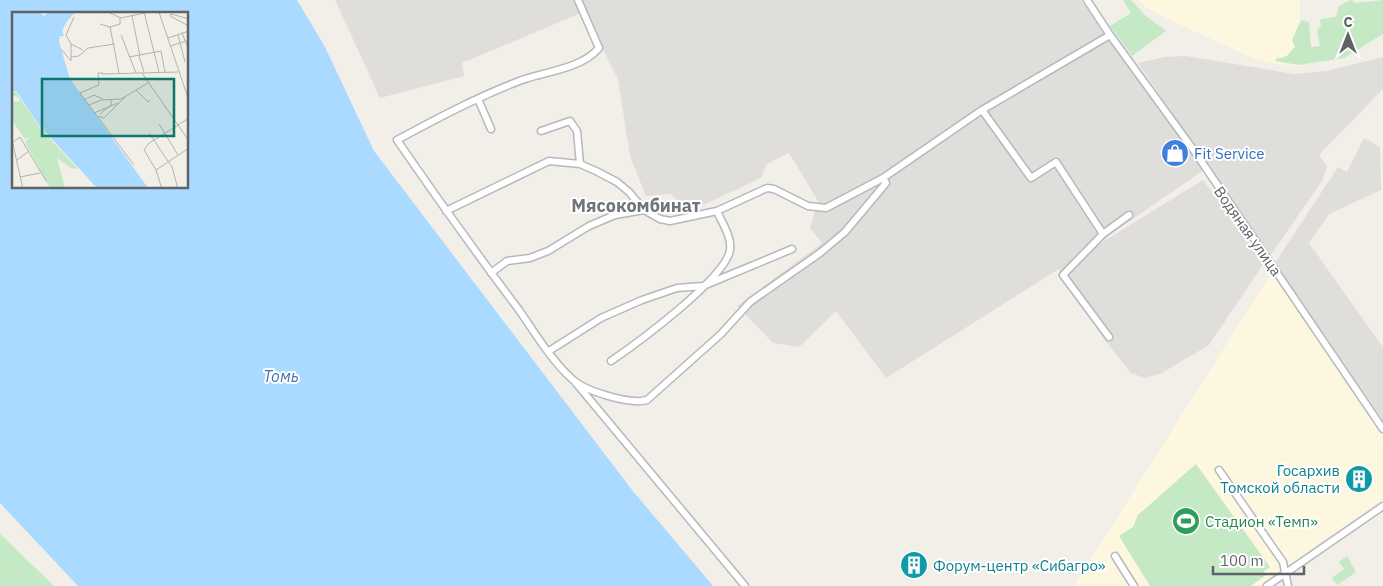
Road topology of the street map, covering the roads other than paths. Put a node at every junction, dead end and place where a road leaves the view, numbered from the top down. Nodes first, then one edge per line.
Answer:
1 (578, 0) edge
2 (1087, 0) edge
3 (1110, 35) junction
4 (478, 99) junction
5 (982, 110) junction
6 (491, 129) dead end
7 (542, 131) dead end
8 (580, 164) junction
9 (883, 178) junction
10 (644, 210) junction
11 (446, 211) junction
12 (717, 211) junction
13 (1129, 215) dead end
14 (1103, 234) junction
15 (792, 249) dead end
16 (490, 272) junction
17 (703, 286) junction
18 (1109, 337) dead end
19 (549, 351) junction
20 (611, 361) dead end
21 (574, 381) junction
22 (1383, 429) edge
23 (1219, 470) dead end
24 (1383, 506) edge
25 (1115, 556) dead end
26 (1286, 573) junction
27 (745, 586) edge
28 (1134, 586) edge
29 (1267, 586) edge
30 (1288, 586) edge

1 - 4 street
2 - 3 street, Водяная улица
3 - 5 street
3 - 22 street, Водяная улица
4 - 6 street
4 - 11 street
5 - 9 street
5 - 14 street
7 - 8 street
8 - 10 street
8 - 11 street
9 - 12 street
9 - 21 street
10 - 12 street
10 - 16 street
11 - 16 street
12 - 17 street
13 - 14 street
14 - 18 street
15 - 17 street
16 - 19 street
17 - 19 street
17 - 20 street
19 - 21 street
21 - 27 street
23 - 26 street
24 - 26 street
25 - 28 street
26 - 29 street
26 - 30 street

